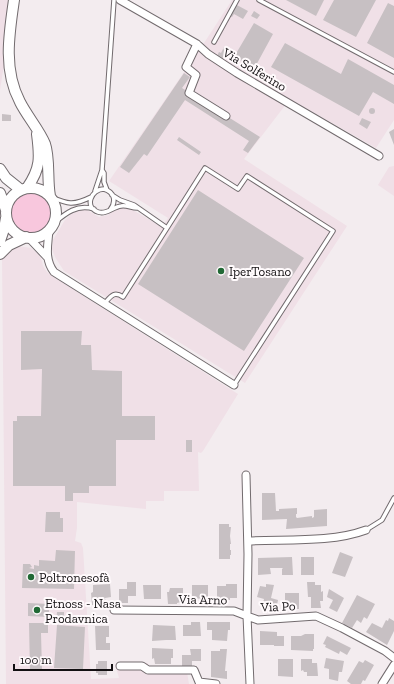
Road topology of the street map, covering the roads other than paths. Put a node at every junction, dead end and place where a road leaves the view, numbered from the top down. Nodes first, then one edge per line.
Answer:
1 (14, 0) edge
2 (114, 0) edge
3 (120, 0) edge
4 (237, 0) edge
5 (259, 0) edge
6 (214, 42) dead end
7 (197, 44) junction
8 (394, 72) edge
9 (226, 116) dead end
10 (36, 130) junction
11 (379, 156) dead end
12 (0, 169) edge
13 (102, 170) junction
14 (24, 189) junction
15 (107, 190) junction
16 (94, 192) junction
17 (0, 194) edge
18 (112, 194) junction
19 (50, 196) junction
20 (91, 197) junction
21 (137, 208) junction
22 (94, 209) junction
23 (110, 210) junction
24 (6, 214) junction
25 (51, 227) junction
26 (167, 228) junction
27 (27, 237) junction
28 (0, 241) edge
29 (0, 254) edge
30 (47, 257) junction
31 (105, 303) junction
32 (234, 385) joint
33 (246, 475) dead end
34 (394, 498) edge
35 (366, 530) joint
36 (248, 541) junction
37 (114, 610) dead end
38 (247, 616) junction
39 (394, 658) edge
40 (394, 665) edge
41 (120, 666) dead end
42 (216, 684) edge
43 (250, 684) edge
44 (382, 684) edge

1 - 10 main road
2 - 13 lane
3 - 7 street, Via Solferino
4 - 6 lane
5 - 8 lane
7 - 9 street
7 - 11 street, Via Solferino
10 - 14 main road
10 - 19 main road
12 - 14 main road
13 - 15 lane
13 - 16 lane
14 - 19 main road
14 - 24 main road
15 - 16 lane
15 - 18 lane
16 - 20 lane
17 - 24 main road
18 - 21 lane
18 - 23 lane
19 - 20 lane
19 - 25 main road
20 - 22 lane
21 - 23 lane
21 - 26 lane
22 - 23 lane
22 - 25 lane
24 - 27 main road
24 - 28 main road
25 - 27 main road
25 - 30 street
26 - 31 lane
26 - 32 lane
27 - 29 main road
27 - 30 street
30 - 31 street
31 - 32 street
33 - 36 street, Via Po
34 - 35 lane
35 - 36 street
36 - 38 street, Via Po
37 - 38 street, Via Arno
38 - 39 street, Via Po
38 - 43 street
40 - 44 street
41 - 42 street

